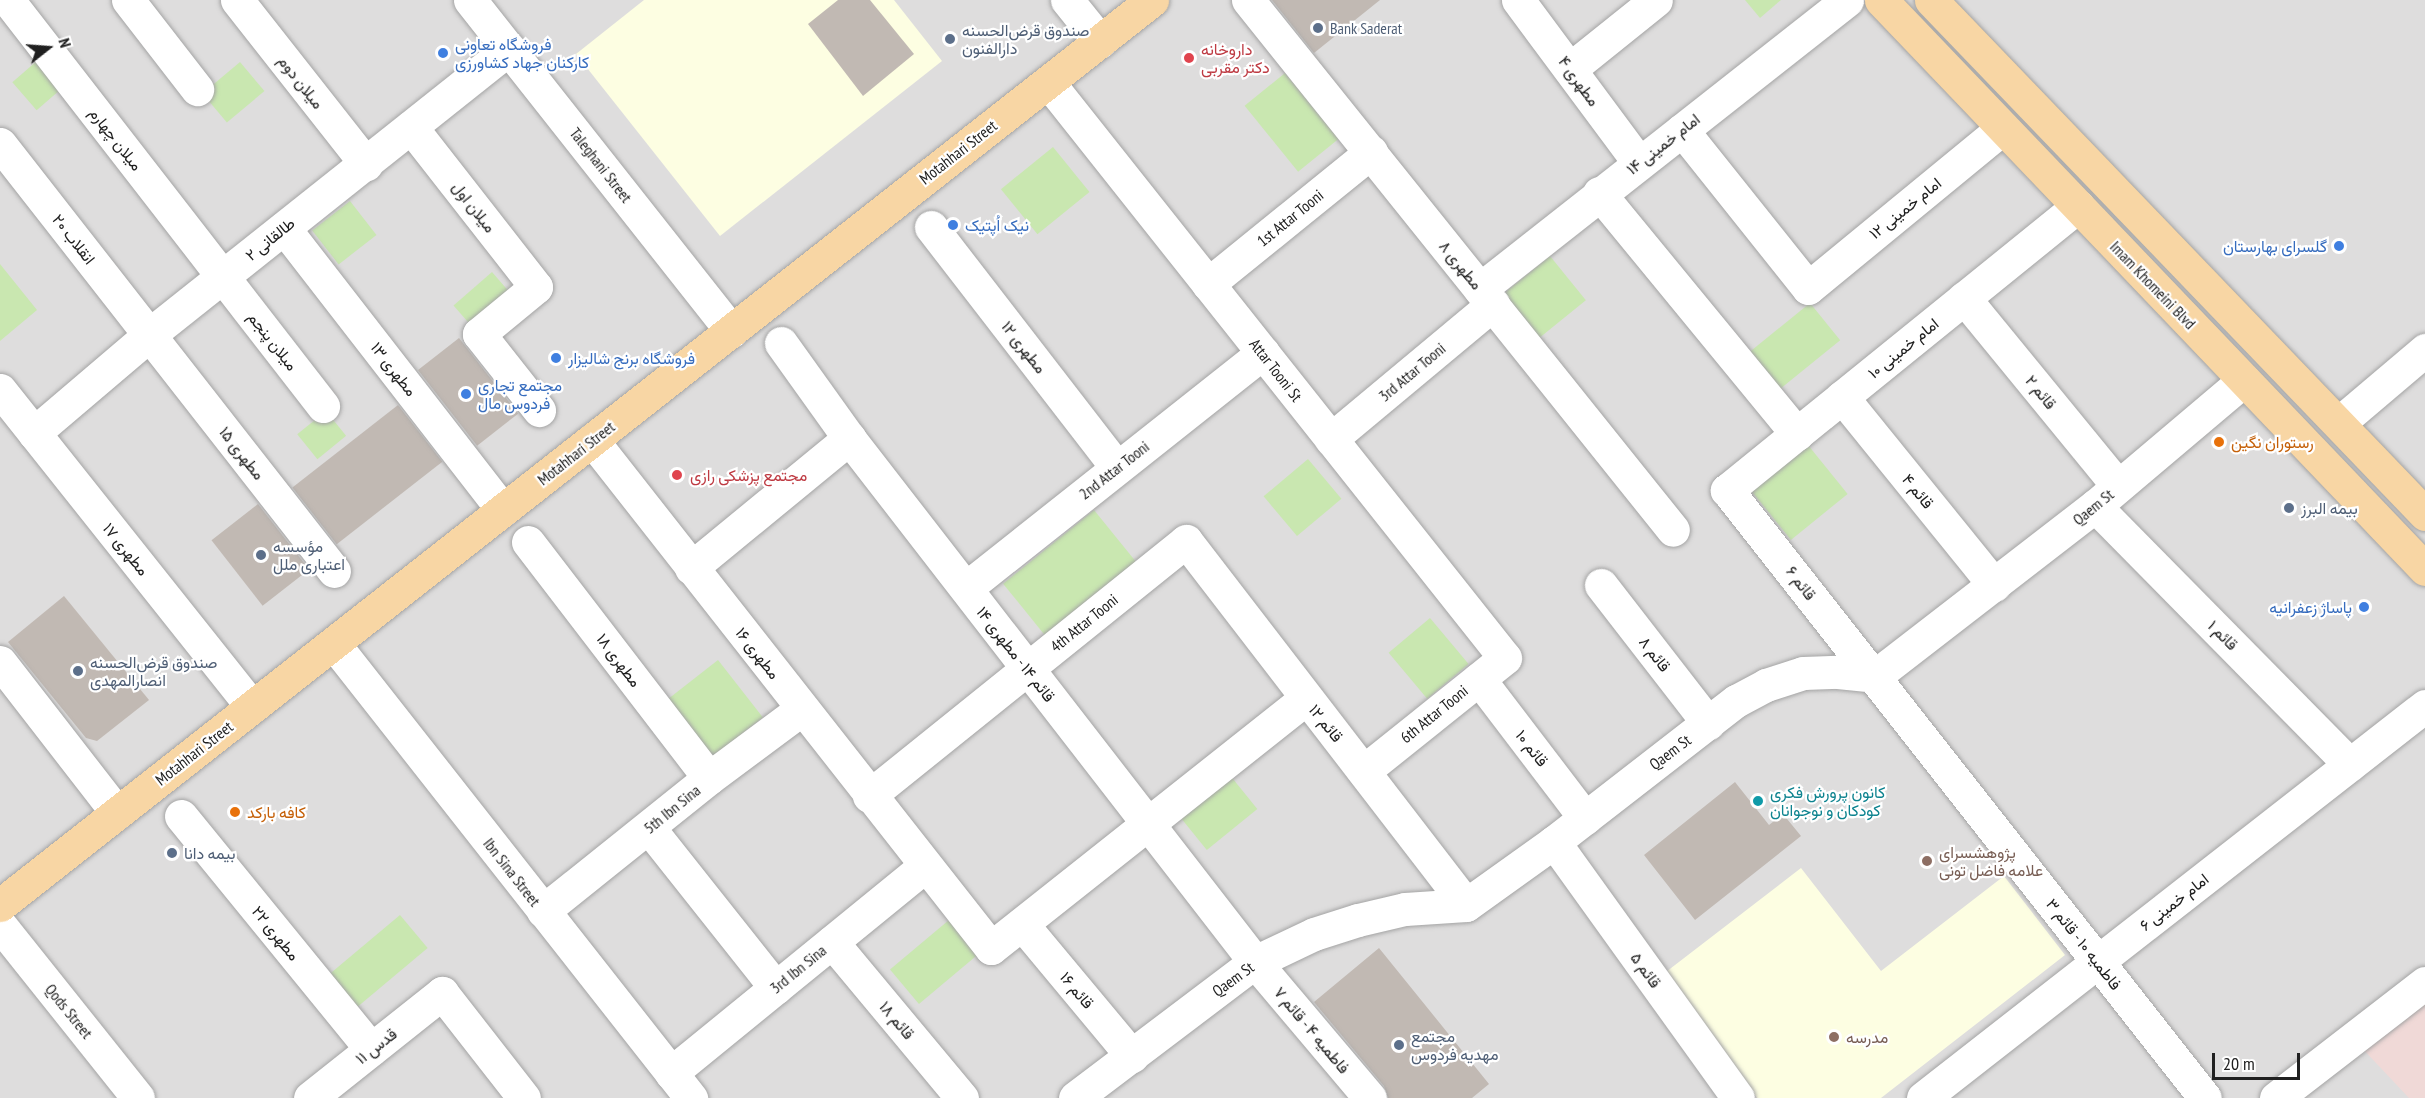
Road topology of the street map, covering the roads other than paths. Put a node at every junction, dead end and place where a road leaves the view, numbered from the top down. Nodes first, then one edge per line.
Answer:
1 (8, 0) edge
2 (128, 0) edge
3 (237, 0) edge
4 (470, 0) edge
5 (1067, 0) edge
6 (1152, 0) edge
7 (1248, 0) edge
8 (1518, 0) edge
9 (1656, 0) edge
10 (1847, 0) edge
11 (1881, 0) edge
12 (1931, 0) edge
13 (1100, 41) junction
14 (509, 49) junction
15 (1570, 69) junction
16 (1048, 82) junction
17 (197, 89) dead end
18 (411, 127) junction
19 (2003, 128) junction
20 (1682, 130) junction
21 (0, 144) edge
22 (1371, 152) junction
23 (1639, 163) junction
24 (366, 164) junction
25 (1599, 193) junction
26 (2078, 206) junction
27 (931, 227) dead end
28 (284, 228) junction
29 (224, 277) junction
30 (1208, 284) junction
31 (1486, 297) junction
32 (1964, 298) junction
33 (731, 331) junction
34 (149, 335) junction
35 (781, 343) dead end
36 (2425, 350) edge
37 (1263, 353) junction
38 (2244, 380) junction
39 (0, 390) edge
40 (1842, 397) junction
41 (323, 406) dead end
42 (539, 410) dead end
43 (2339, 423) junction
44 (34, 433) junction
45 (1797, 434) junction
46 (849, 438) junction
47 (1331, 439) junction
48 (592, 441) junction
49 (1117, 468) junction
50 (1727, 490) joint
51 (2107, 496) junction
52 (504, 510) junction
53 (2425, 514) edge
54 (1672, 530) dead end
55 (1186, 541) joint
56 (528, 542) dead end
57 (691, 568) junction
58 (2425, 569) edge
59 (334, 572) dead end
60 (1601, 585) dead end
61 (1994, 585) junction
62 (966, 588) junction
63 (334, 644) junction
64 (1505, 658) joint
65 (0, 662) edge
66 (1027, 669) junction
67 (1875, 676) junction
68 (1479, 679) junction
69 (1306, 699) junction
70 (2425, 706) edge
71 (252, 707) junction
72 (801, 709) junction
73 (1708, 723) junction
74 (2350, 765) junction
75 (1364, 771) junction
76 (710, 778) junction
77 (869, 796) junction
78 (117, 813) junction
79 (182, 816) dead end
80 (1585, 818) junction
81 (1148, 824) junction
82 (649, 828) junction
83 (1554, 842) junction
84 (924, 866) junction
85 (0, 905) edge
86 (1466, 905) junction
87 (543, 911) junction
88 (1022, 924) junction
89 (0, 925) edge
90 (832, 942) junction
91 (1255, 962) junction
92 (2098, 962) junction
93 (2425, 983) edge
94 (776, 988) junction
95 (371, 1049) junction
96 (1132, 1056) junction
97 (671, 1073) junction
98 (138, 1098) edge
99 (310, 1098) edge
100 (524, 1098) edge
101 (691, 1098) edge
102 (963, 1098) edge
103 (1076, 1098) edge
104 (1370, 1098) edge
105 (1737, 1098) edge
106 (1923, 1098) edge
107 (2205, 1098) edge
108 (2276, 1098) edge

1 - 29 street, میلان چهارم
2 - 17 street
3 - 24 street, میلان دوم
4 - 14 street, Taleghani Street
5 - 13 street
6 - 13 main road, Motahhari Street
7 - 22 street, مطهری ۸
8 - 15 street, مطهری ۴
9 - 15 street
10 - 20 street, امام خمینی ۱۴
11 - 19 main road, Imam Khomeini Blvd
12 - 43 main road
13 - 16 main road, Motahhari Street
14 - 18 street, طالقانی ۲
14 - 33 street, Taleghani Street
15 - 23 street, مطهری ۴
16 - 30 street, Attar Tooni St
16 - 33 main road, Motahhari Street
18 - 24 street, طالقانی ۲
18 - 42 street, میلان اول
19 - 20 street, امام خمینی ۱۲
19 - 26 main road, Imam Khomeini Blvd
20 - 23 street, امام خمینی ۱۴
21 - 34 street, انقلاب ۲۰
22 - 30 street, 1st Attar Tooni
22 - 31 street, مطهری ۸
23 - 25 street, امام خمینی ۱۴
24 - 28 street, طالقانی ۲
25 - 31 street, امام خمینی ۱۴
25 - 45 street
26 - 32 street, امام خمینی ۱۰
26 - 38 main road, Imam Khomeini Blvd
27 - 49 street, مطهری ۱۲
28 - 29 street, طالقانی ۲
28 - 52 street, مطهری ۱۳
29 - 34 street, طالقانی ۲
29 - 41 street, میلان پنجم
30 - 37 street, Attar Tooni St
31 - 47 street, 3rd Attar Tooni
31 - 54 street, مطهری ۸
32 - 40 street, امام خمینی ۱۰
32 - 51 street, قائم ۲
33 - 48 main road, Motahhari Street
34 - 44 street, طالقانی ۲
34 - 59 street, مطهری ۱۵
35 - 46 street, قائم ۱۴ - مطهری ۱۴
36 - 43 street
37 - 47 street, Attar Tooni St
37 - 49 street, 2nd Attar Tooni
38 - 51 street, Qaem St
38 - 58 main road, Imam Khomeini Blvd
39 - 44 street, مطهری ۱۷
40 - 45 street, امام خمینی ۱۰
40 - 61 street, قائم ۴
43 - 53 main road
44 - 71 street, مطهری ۱۷
45 - 50 street, امام خمینی ۱۰
46 - 57 street
46 - 62 street, قائم ۱۴ - مطهری ۱۴
47 - 64 street, Attar Tooni St
48 - 52 main road, Motahhari Street
48 - 57 street, مطهری ۱۶
49 - 62 street, 2nd Attar Tooni
50 - 67 street, قائم ۶
51 - 61 street, Qaem St
51 - 74 street, قائم ۱
52 - 63 main road, Motahhari Street
55 - 66 street, 4th Attar Tooni
55 - 69 street, قائم ۱۲
56 - 76 street, مطهری ۱۸
57 - 72 street, مطهری ۱۶
60 - 73 street, قائم ۸
61 - 67 street, Qaem St
62 - 66 street, قائم ۱۴ - مطهری ۱۴
63 - 71 main road, Motahhari Street
63 - 87 street, Ibn Sina Street
64 - 68 street, 6th Attar Tooni
65 - 78 street
66 - 77 street, 4th Attar Tooni
66 - 81 street, قائم ۱۴ - مطهری ۱۴
67 - 73 street, Qaem St
67 - 92 street, فاطمیه ۱۰ - قائم ۳
68 - 75 street, 6th Attar Tooni
68 - 80 street, قائم ۱۰
69 - 75 street, قائم ۱۲
69 - 81 street
70 - 74 street, امام خمینی ۶
71 - 78 main road, Motahhari Street
72 - 76 street, 5th Ibn Sina
72 - 77 street, مطهری ۱۶
73 - 80 street, Qaem St
74 - 92 street, امام خمینی ۶
75 - 86 street, قائم ۱۲
76 - 82 street, 5th Ibn Sina
77 - 84 street, مطهری ۱۶
78 - 85 main road, Motahhari Street
79 - 95 street, مطهری ۲۲
80 - 83 street, Qaem St
81 - 88 street
81 - 91 street, قائم ۱۴ - مطهری ۱۴
82 - 87 street, 5th Ibn Sina
82 - 94 street
83 - 86 street, Qaem St
83 - 105 street, قائم ۵
84 - 88 street, مطهری ۱۶
84 - 90 street, 3rd Ibn Sina
86 - 91 street, Qaem St
87 - 97 street, Ibn Sina Street
88 - 96 street, قائم ۱۶
89 - 98 street, Qods Street
90 - 94 street, 3rd Ibn Sina
90 - 102 street, قائم ۱۸
91 - 96 street, Qaem St
91 - 104 street, فاطمیه ۴ - قائم ۷
92 - 106 street, امام خمینی ۶
92 - 107 street, فاطمیه ۱۰ - قائم ۳
93 - 108 street
94 - 97 street, 3rd Ibn Sina
95 - 99 street, قدس ۱۱
95 - 100 street, قدس ۱۱
96 - 103 street, Qaem St
97 - 101 street, Ibn Sina Street

